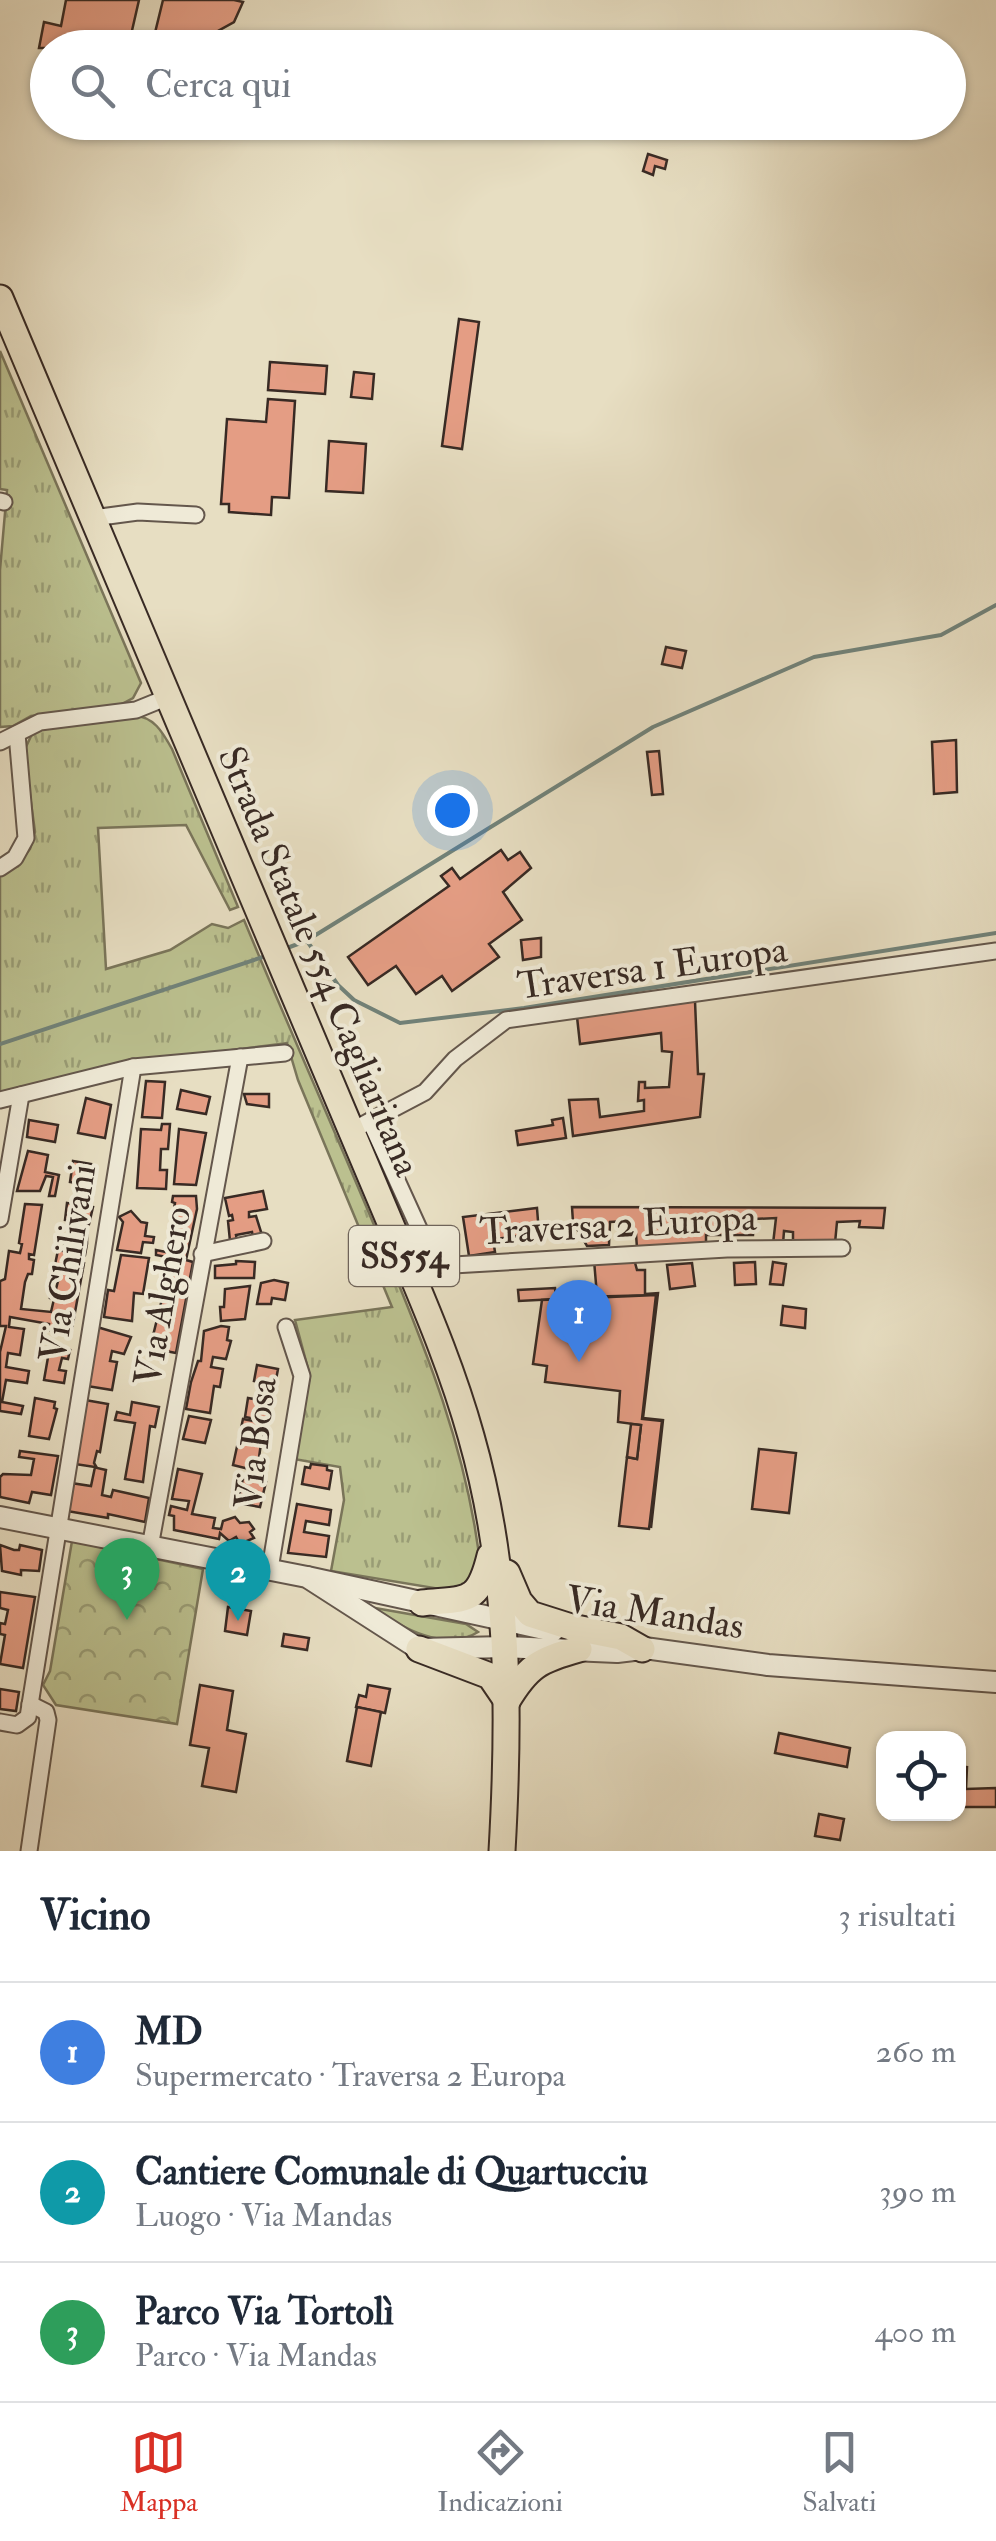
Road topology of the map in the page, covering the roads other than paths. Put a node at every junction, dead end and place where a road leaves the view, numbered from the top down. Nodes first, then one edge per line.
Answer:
1 (0, 298) edge
2 (196, 514) dead end
3 (93, 518) junction
4 (168, 697) junction
5 (17, 734) junction
6 (0, 742) edge
7 (0, 868) edge
8 (996, 951) edge
9 (286, 1053) dead end
10 (240, 1057) junction
11 (133, 1067) junction
12 (22, 1095) junction
13 (0, 1100) edge
14 (360, 1126) junction
15 (0, 1219) edge
16 (263, 1241) dead end
17 (842, 1248) dead end
18 (202, 1254) junction
19 (286, 1326) dead end
20 (0, 1517) edge
21 (56, 1528) junction
22 (494, 1542) junction
23 (150, 1547) junction
24 (270, 1569) junction
25 (307, 1578) junction
26 (422, 1604) junction
27 (505, 1634) junction
28 (420, 1649) junction
29 (579, 1649) junction
30 (642, 1649) junction
31 (996, 1682) edge
32 (507, 1702) junction
33 (30, 1704) junction
34 (0, 1722) edge
35 (28, 1851) edge
36 (502, 1851) edge

1 - 3 main road, Strada Statale 554 Cagliaritana / SS554
2 - 3 street
3 - 4 main road, Strada Statale 554 Cagliaritana / SS554
4 - 5 street
4 - 14 main road, Strada Statale 554 Cagliaritana / SS554
5 - 6 street
5 - 7 street
8 - 14 street, Traversa 1 Europa
9 - 10 street
10 - 11 street
10 - 18 street, Via Alghero
11 - 12 street
11 - 21 street, Via Chilivani
12 - 13 street
12 - 15 street
14 - 17 street, Traversa 2 Europa
14 - 22 main road, Strada Statale 554 Cagliaritana / SS554
16 - 18 street
18 - 23 street, Via Alghero
19 - 24 street, Via Bosa
20 - 21 street
21 - 23 street
21 - 33 street, Via Chilivani
22 - 26 main road
22 - 27 main road, Strada Statale 554 Cagliaritana / SS554
22 - 30 main road
23 - 24 street
24 - 25 street, Via Mandas
25 - 26 street, Via Mandas
25 - 28 street
26 - 27 street, Via Mandas
27 - 28 street
27 - 29 street
27 - 30 street, Via Mandas
27 - 32 main road, Strada Statale 554 Cagliaritana / SS554
28 - 32 main road
29 - 30 street
29 - 32 main road
30 - 31 street, Via Mandas
32 - 36 main road, Strada Statale 554 Cagliaritana / SS554
33 - 34 street
33 - 35 street

